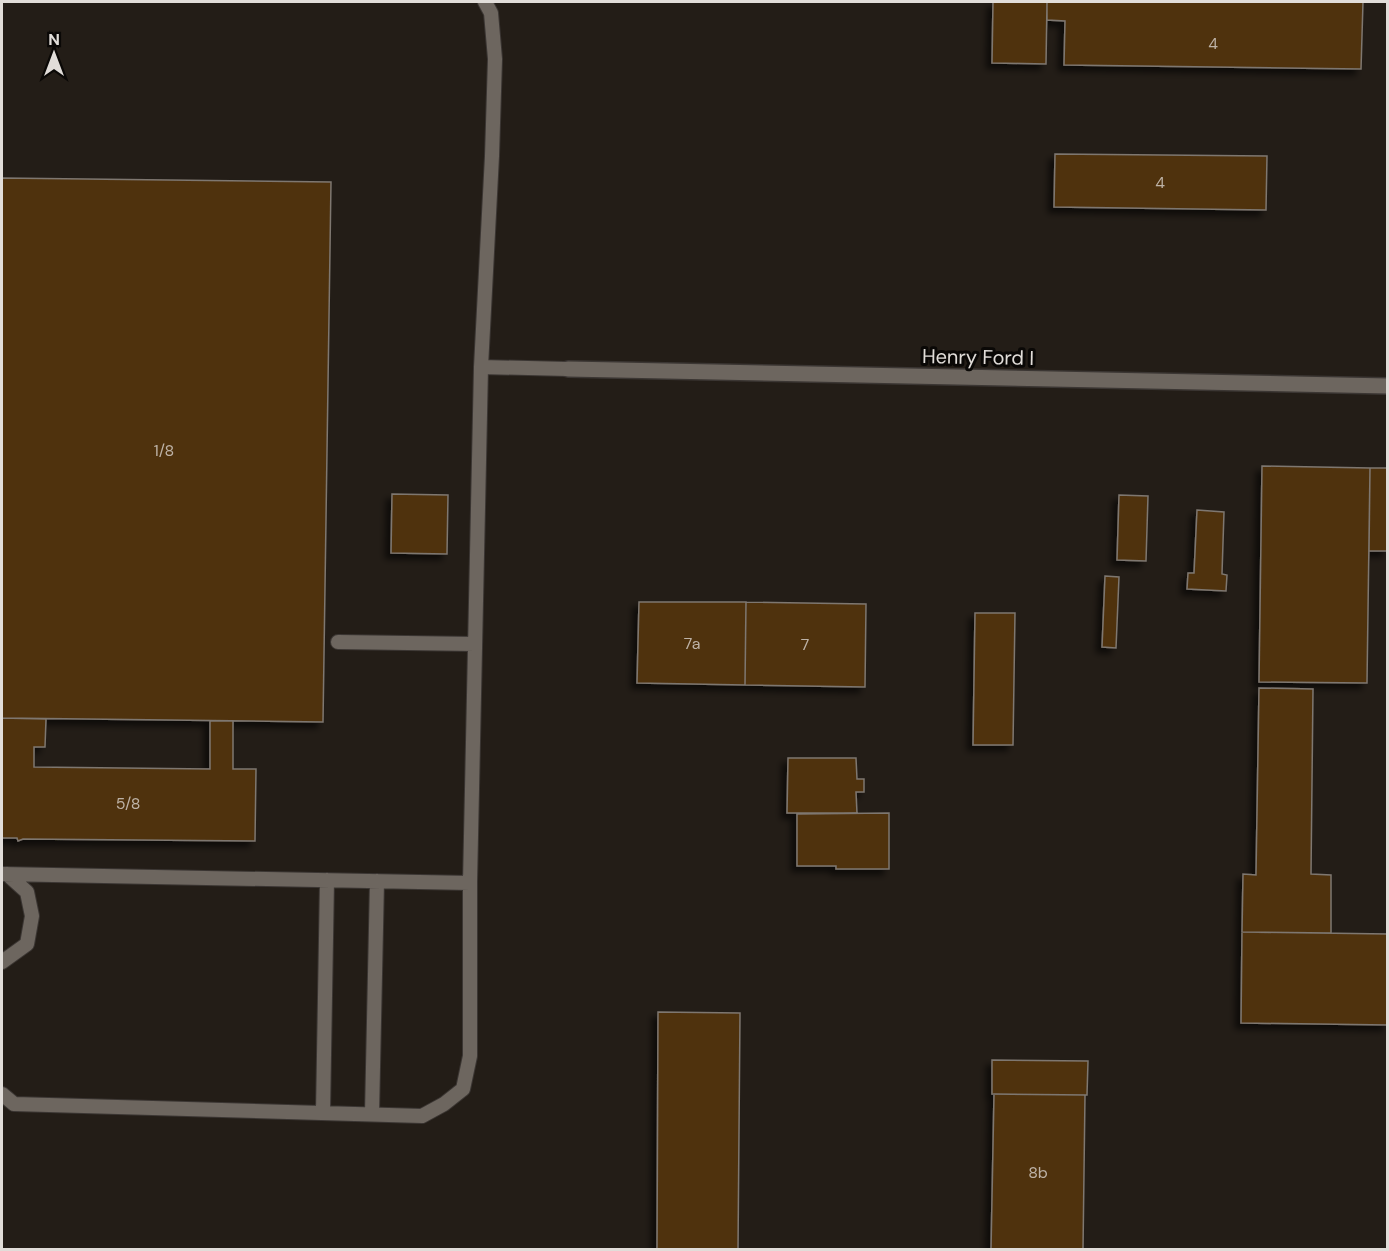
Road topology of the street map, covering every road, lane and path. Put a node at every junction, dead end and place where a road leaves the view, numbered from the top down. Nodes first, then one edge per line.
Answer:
1 (485, 2) edge
2 (481, 367) junction
3 (568, 369) joint
4 (1388, 386) edge
5 (338, 642) dead end
6 (475, 644) junction
7 (4, 874) edge
8 (327, 880) junction
9 (376, 881) junction
10 (470, 883) junction
11 (2, 962) edge
12 (2, 1094) edge
13 (323, 1113) junction
14 (372, 1114) junction

1 - 2 lane
2 - 3 lane
2 - 6 lane
3 - 4 street, Henry Ford I
5 - 6 lane
6 - 10 lane
7 - 8 lane
7 - 11 lane
8 - 9 lane
8 - 13 lane
9 - 10 lane
9 - 14 lane
10 - 14 lane
12 - 13 lane
13 - 14 lane

